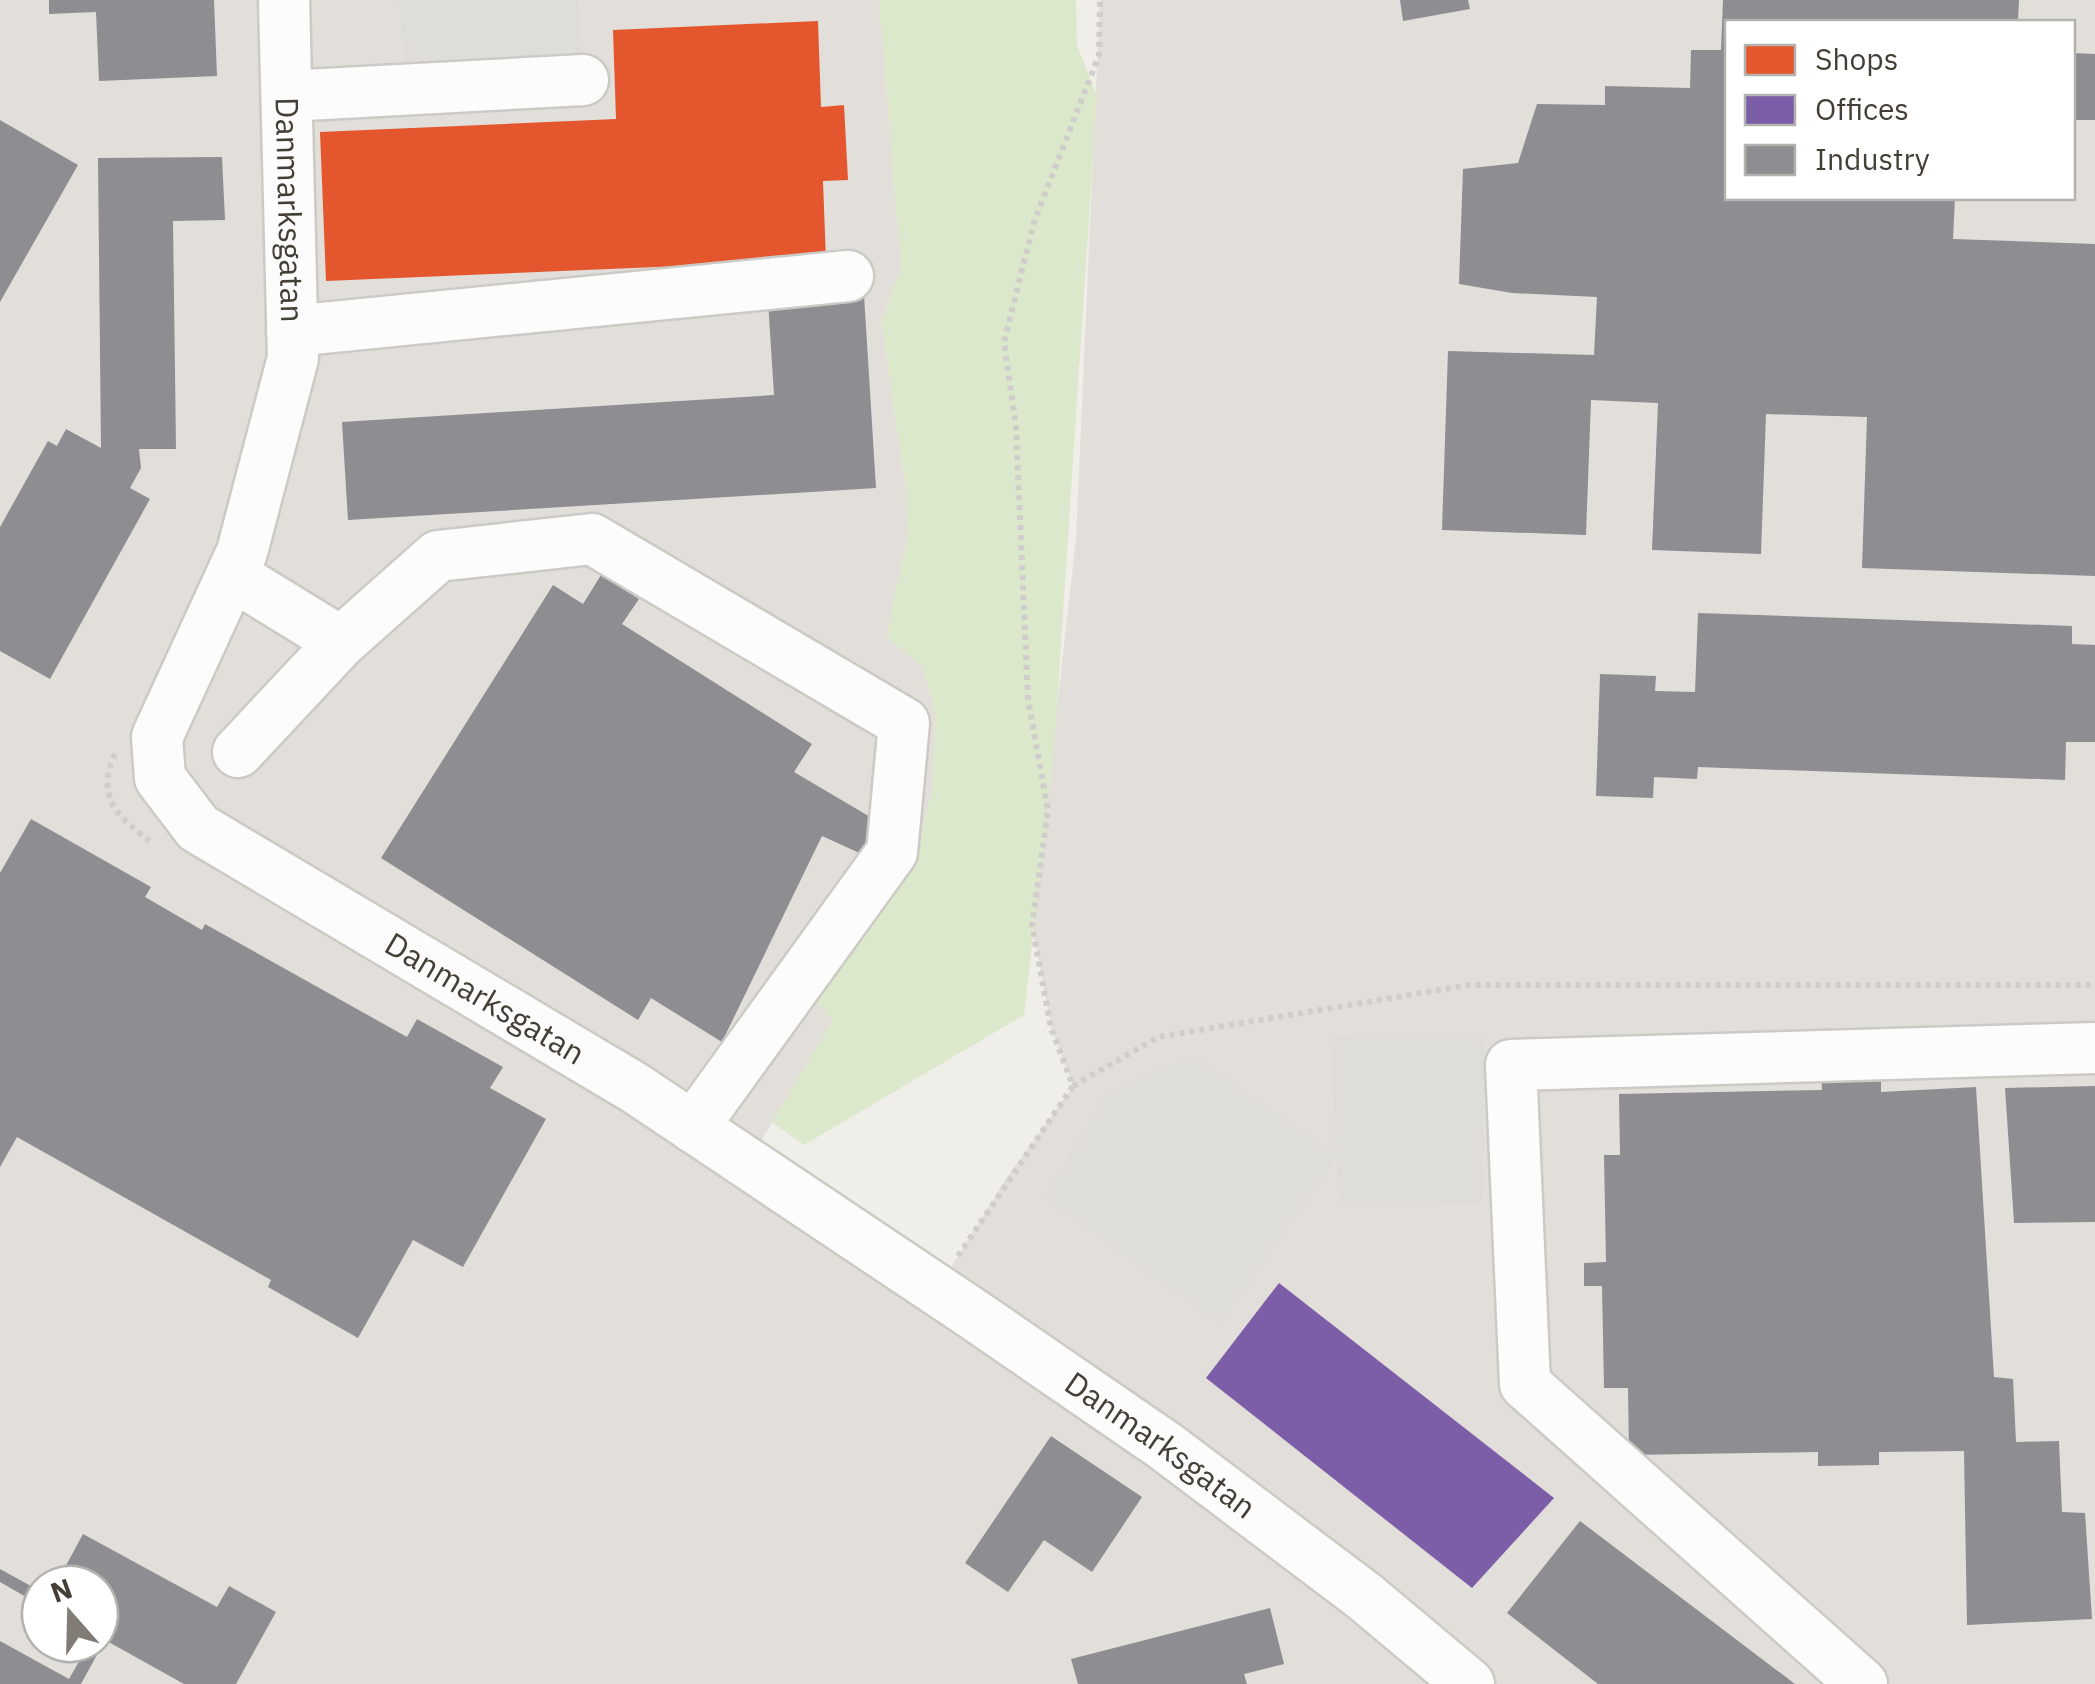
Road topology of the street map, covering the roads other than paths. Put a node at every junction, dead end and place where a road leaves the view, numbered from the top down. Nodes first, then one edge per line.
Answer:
1 (284, 0) edge
2 (583, 80) dead end
3 (287, 96) junction
4 (848, 276) dead end
5 (292, 330) junction
6 (232, 576) junction
7 (341, 642) junction
8 (238, 752) dead end
9 (2095, 1048) edge
10 (693, 1127) junction
11 (1469, 1684) edge
12 (1862, 1684) edge

1 - 3 street, Danmarksgatan
2 - 3 street
3 - 5 street, Danmarksgatan
4 - 5 street
5 - 6 street, Danmarksgatan
6 - 7 street
6 - 10 street, Danmarksgatan
7 - 8 street
7 - 10 street
9 - 12 street
10 - 11 street, Danmarksgatan

